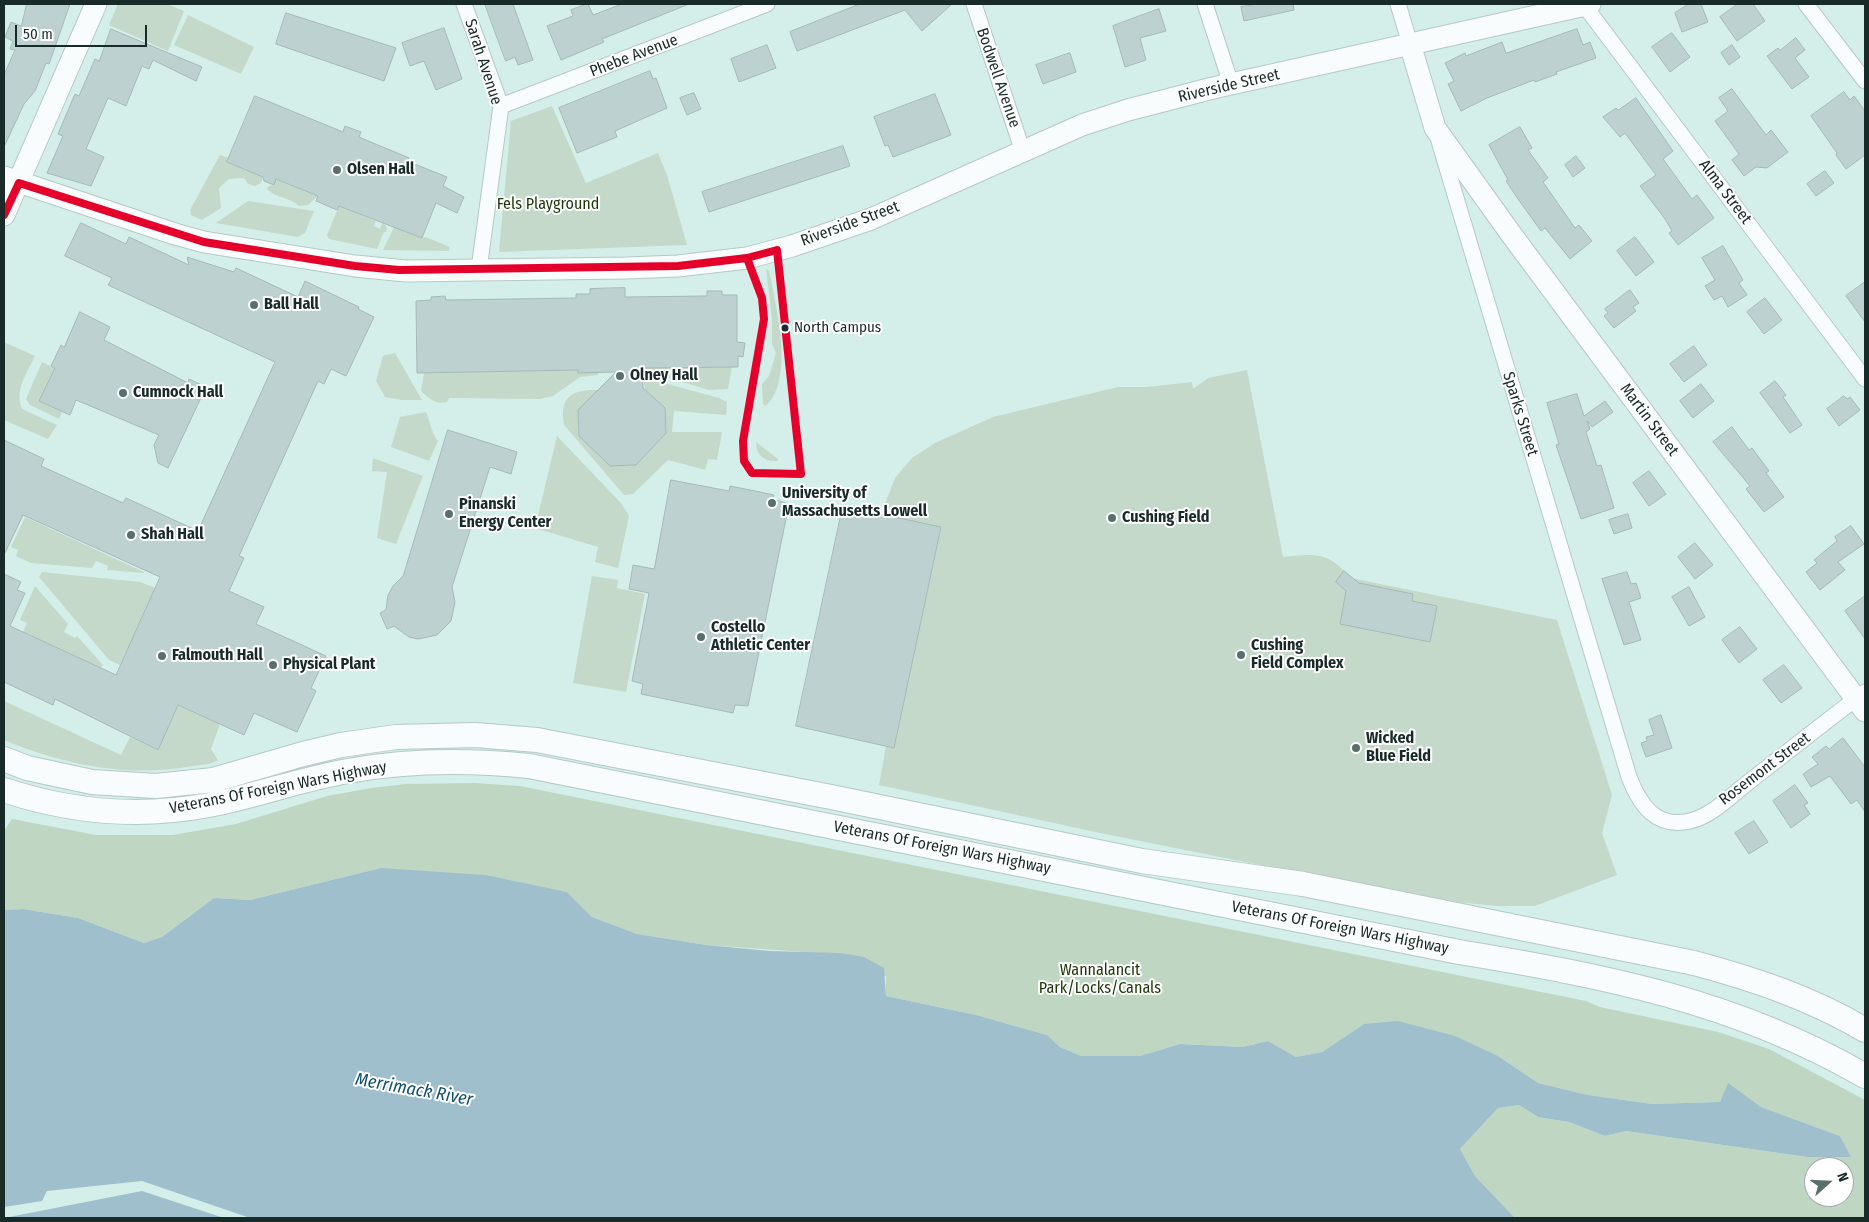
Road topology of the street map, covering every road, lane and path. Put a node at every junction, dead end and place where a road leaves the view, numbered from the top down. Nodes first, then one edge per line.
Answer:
1 (96, 4) edge
2 (464, 4) edge
3 (767, 4) edge
4 (974, 4) edge
5 (1205, 4) edge
6 (1398, 4) edge
7 (1587, 4) edge
8 (1806, 4) edge
9 (1410, 44) junction
10 (1865, 82) edge
11 (1231, 84) junction
12 (501, 106) junction
13 (1435, 128) junction
14 (1023, 152) junction
15 (12, 180) edge
16 (4, 215) edge
17 (480, 269) junction
18 (1865, 379) edge
19 (1862, 701) edge
20 (4, 758) edge
21 (4, 790) edge
22 (1656, 816) joint
23 (1865, 1030) edge
24 (1865, 1076) edge

1 - 15 main road
2 - 12 street, Sarah Avenue
3 - 12 street, Phebe Avenue
4 - 14 street, Bodwell Avenue
5 - 11 street
6 - 9 street, Sparks Street
7 - 9 main road, Riverside Street
7 - 18 street, Alma Street
8 - 10 street
9 - 11 main road, Riverside Street
9 - 13 main road, Sparks Street
11 - 14 main road, Riverside Street
12 - 17 street, Sarah Avenue
13 - 19 main road, Martin Street
13 - 22 street, Sparks Street
14 - 17 main road, Riverside Street
15 - 16 main road
15 - 17 main road, Riverside Street
19 - 22 street, Rosemont Street
20 - 23 main road, Veterans Of Foreign Wars Highway
21 - 24 main road, Veterans Of Foreign Wars Highway

